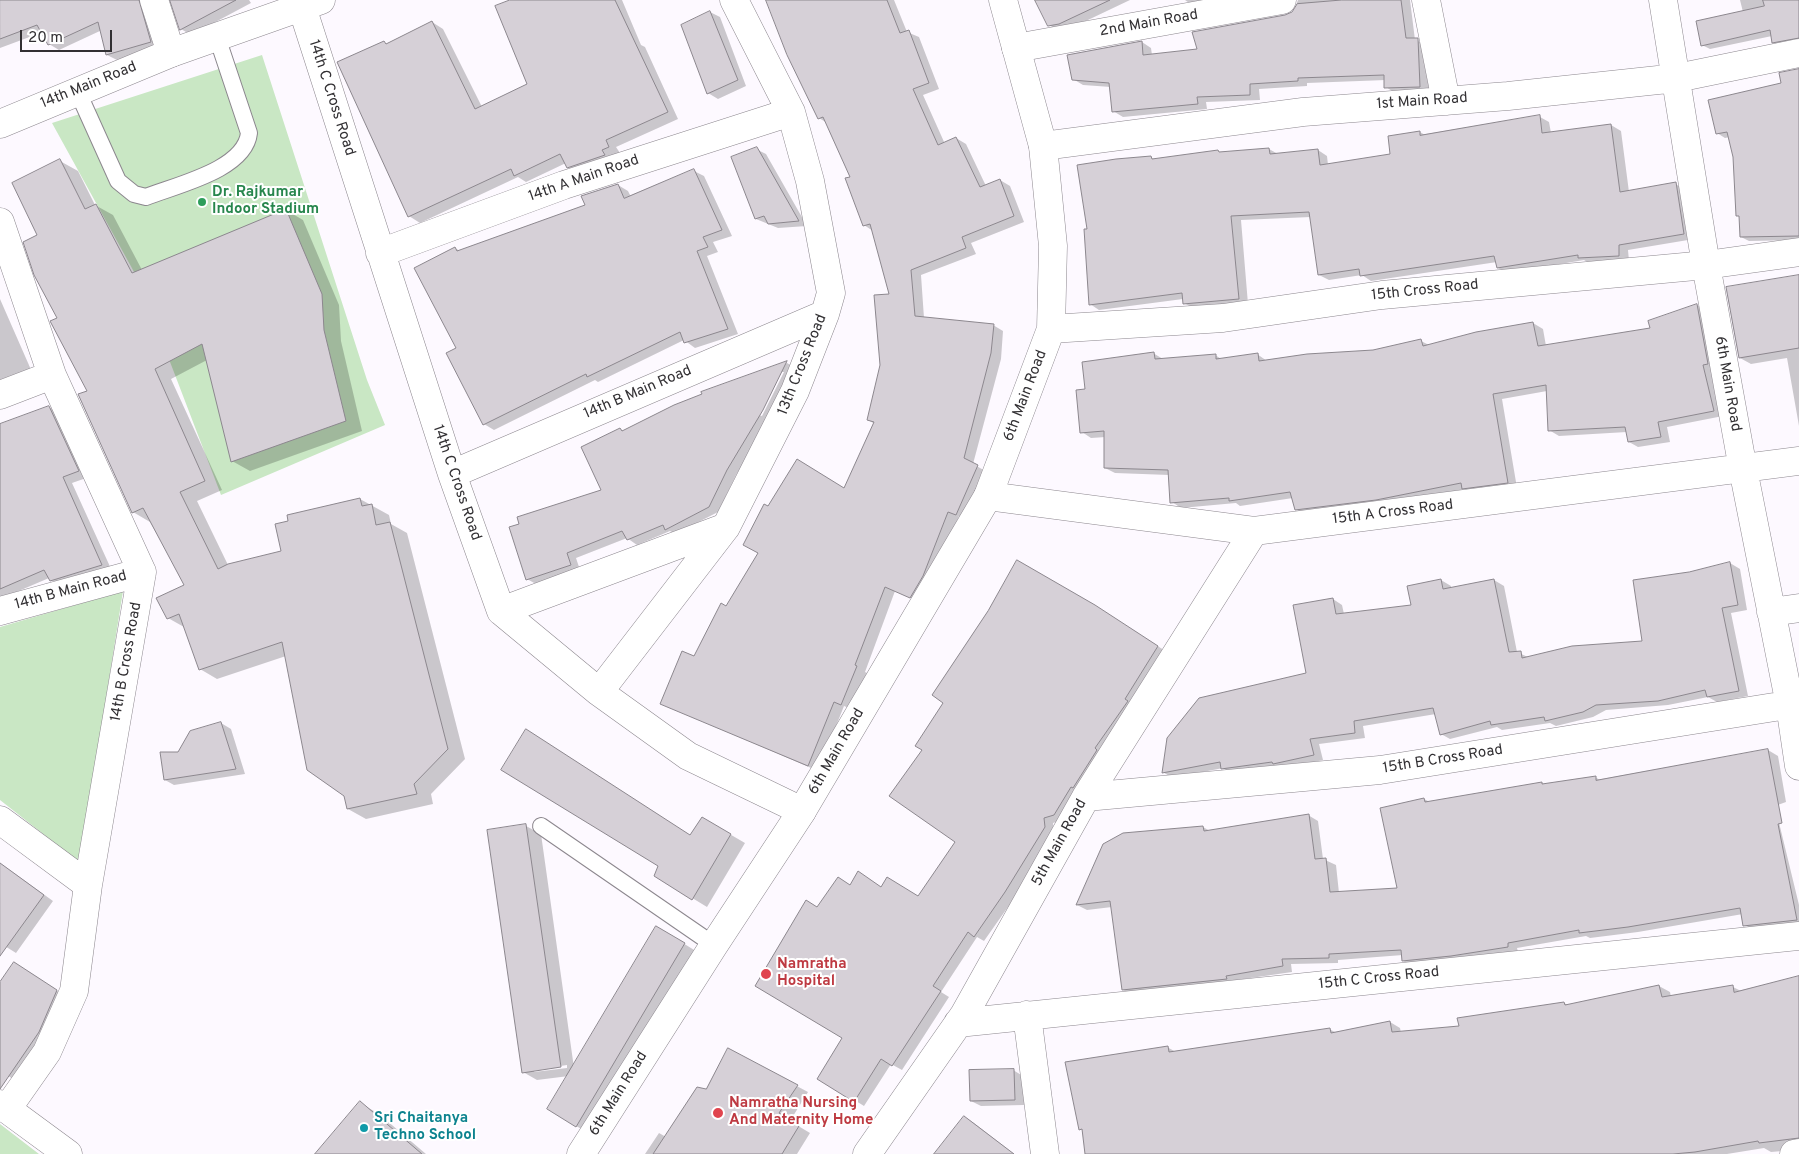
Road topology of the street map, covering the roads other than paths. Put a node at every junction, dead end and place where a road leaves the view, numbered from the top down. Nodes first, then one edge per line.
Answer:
1 (154, 0) edge
2 (734, 0) edge
3 (1003, 0) edge
4 (1282, 0) edge
5 (1426, 0) edge
6 (1663, 0) edge
7 (312, 4) edge
8 (217, 37) junction
9 (1016, 48) junction
10 (171, 53) junction
11 (1799, 53) edge
12 (1677, 78) junction
13 (77, 90) junction
14 (1446, 101) junction
15 (791, 112) junction
16 (0, 124) edge
17 (1043, 146) junction
18 (0, 222) edge
19 (1799, 252) edge
20 (380, 253) junction
21 (1706, 265) junction
22 (825, 314) junction
23 (1052, 330) junction
24 (52, 375) junction
25 (0, 394) edge
26 (1799, 461) edge
27 (1743, 468) junction
28 (452, 474) junction
29 (988, 496) junction
30 (726, 527) junction
31 (1254, 531) junction
32 (142, 572) junction
33 (1799, 608) edge
34 (0, 611) edge
35 (501, 611) junction
36 (1771, 612) junction
37 (599, 692) junction
38 (1795, 704) edge
39 (1799, 766) edge
40 (1086, 797) junction
41 (802, 811) junction
42 (0, 820) edge
43 (541, 826) dead end
44 (88, 885) junction
45 (1799, 936) edge
46 (714, 945) junction
47 (1027, 1015) junction
48 (958, 1023) junction
49 (4, 1106) edge
50 (1799, 1153) edge
51 (68, 1154) edge
52 (581, 1154) edge
53 (867, 1154) edge
54 (1045, 1154) edge
55 (1794, 1154) edge

1 - 10 street
2 - 15 street, 13th Cross Road
3 - 9 street
4 - 9 street, 2nd Main Road
5 - 14 street
6 - 12 street, 6th Main Road
7 - 8 street, 14th Main Road
7 - 20 street, 14th C Cross Road
8 - 10 street, 14th Main Road
8 - 13 lane
9 - 17 street
10 - 13 street, 14th Main Road
11 - 12 street, 1st Main Road
12 - 14 street, 1st Main Road
12 - 21 street, 6th Main Road
13 - 16 street, 14th Main Road
14 - 17 street, 1st Main Road
15 - 20 street, 14th A Main Road
15 - 22 street, 13th Cross Road
17 - 23 street
18 - 24 street
19 - 21 street, 15th Cross Road
20 - 28 street, 14th C Cross Road
21 - 23 street, 15th Cross Road
21 - 27 street, 6th Main Road
22 - 28 street, 14th B Main Road
22 - 30 street, 13th Cross Road
23 - 29 street, 6th Main Road
24 - 25 street
24 - 32 street
26 - 27 street, 15th A Cross Road
27 - 31 street, 15th A Cross Road
27 - 36 street, 6th Main Road
28 - 35 street, 14th C Cross Road
29 - 31 street, 15th A Cross Road
29 - 41 street, 6th Main Road
30 - 35 street
30 - 37 street, 13th Cross Road
31 - 40 street, 5th Main Road
32 - 34 street, 14th B Main Road
32 - 44 street, 14th B Cross Road
33 - 36 street
35 - 37 street
36 - 38 street, 6th Main Road
37 - 41 street
38 - 39 street, 6th Main Road
38 - 40 street, 15th B Cross Road
40 - 48 street, 5th Main Road
41 - 46 street, 6th Main Road
42 - 44 street
43 - 46 lane
44 - 49 street, 14th B Cross Road
45 - 47 street, 15th C Cross Road
46 - 52 street, 6th Main Road
47 - 48 street, 15th C Cross Road
47 - 54 street
48 - 53 street, 5th Main Road
49 - 51 street
50 - 55 street

